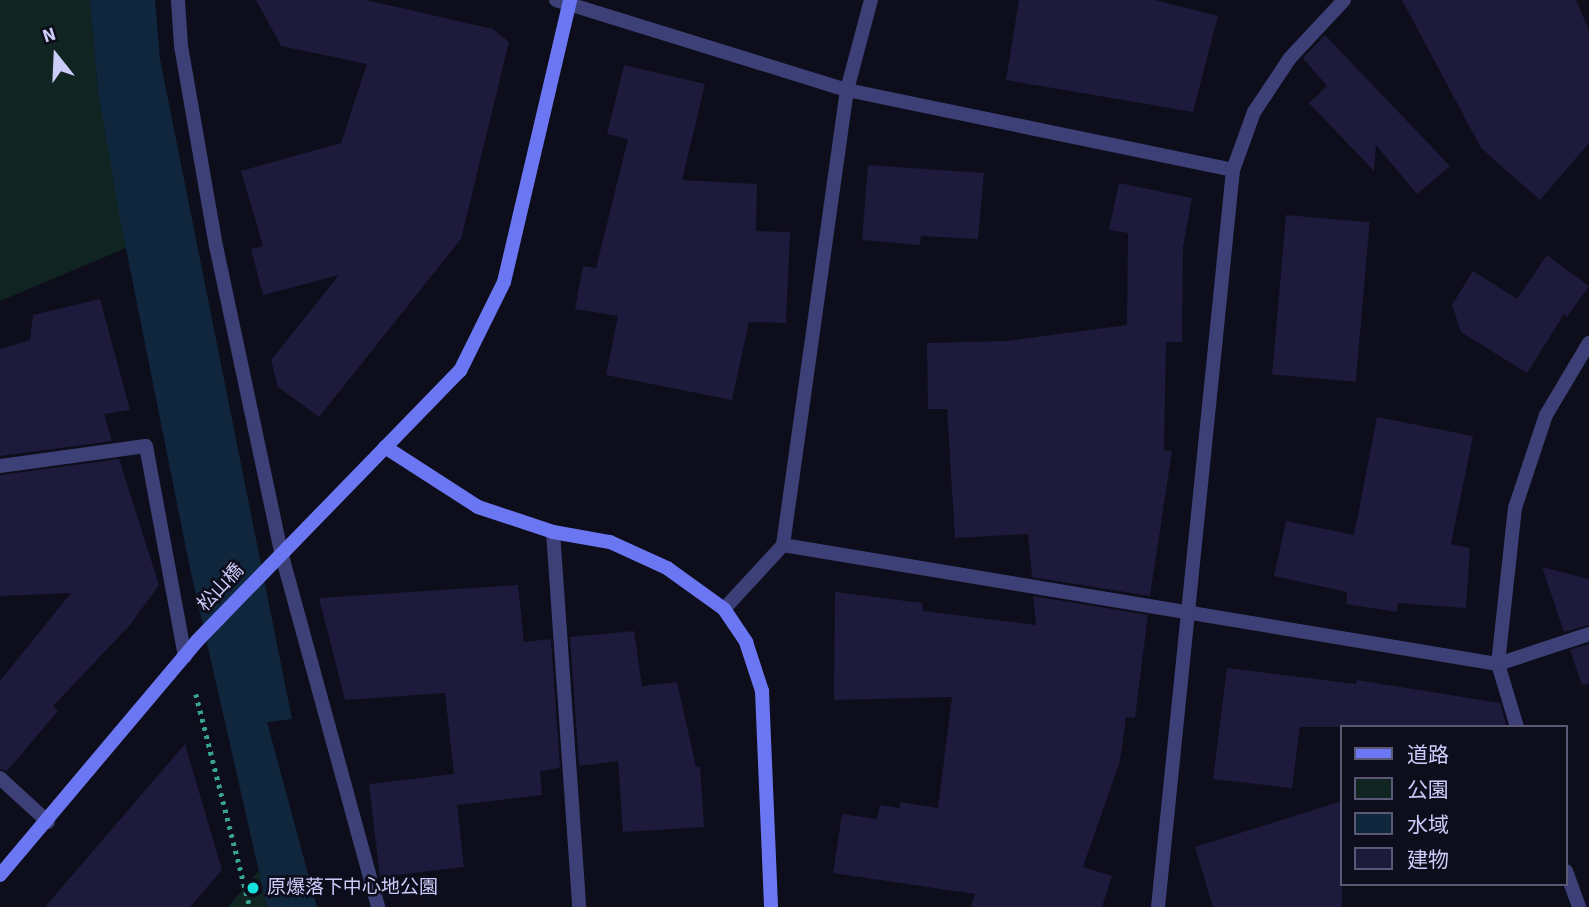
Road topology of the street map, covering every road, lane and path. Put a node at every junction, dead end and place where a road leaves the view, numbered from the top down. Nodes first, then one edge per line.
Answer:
1 (178, 0) edge
2 (871, 0) edge
3 (1344, 0) edge
4 (565, 1) edge
5 (847, 90) junction
6 (1233, 170) junction
7 (1589, 343) edge
8 (385, 447) junction
9 (0, 466) edge
10 (553, 532) junction
11 (783, 545) junction
12 (277, 556) junction
13 (724, 609) junction
14 (1192, 612) junction
15 (1589, 634) edge
16 (185, 656) junction
17 (1498, 664) junction
18 (1516, 725) edge
19 (0, 778) edge
20 (48, 822) junction
21 (0, 875) edge
22 (1568, 877) edge
23 (250, 907) edge
24 (378, 907) edge
25 (579, 907) edge
26 (771, 907) edge
27 (1158, 907) edge
28 (1579, 907) edge

1 - 12 street
2 - 5 street
3 - 6 street
4 - 5 street
4 - 8 street, 松山橋
5 - 6 street
5 - 11 street
6 - 14 street
7 - 17 street
8 - 10 street
8 - 12 street, 松山橋
9 - 16 street
10 - 13 street
10 - 25 street
11 - 13 street
11 - 14 street
12 - 16 street, 松山橋
12 - 24 street
13 - 26 street
14 - 17 street
14 - 27 street
15 - 17 street
16 - 20 street, 松山橋
16 - 23 path
17 - 18 street
19 - 20 street
20 - 21 street, 松山橋
22 - 28 street

